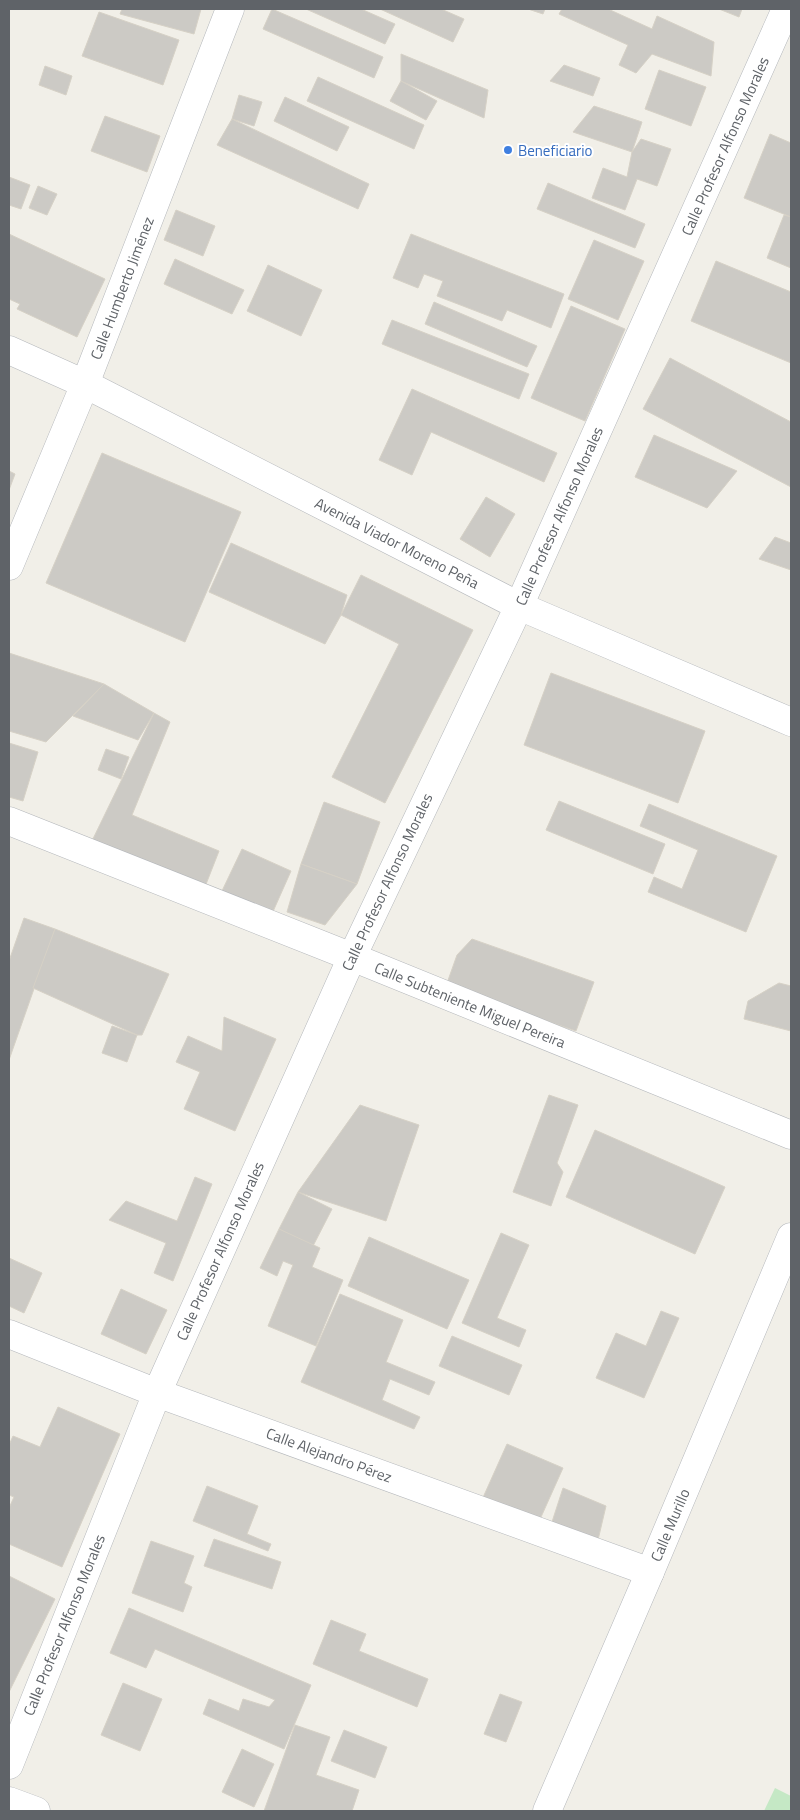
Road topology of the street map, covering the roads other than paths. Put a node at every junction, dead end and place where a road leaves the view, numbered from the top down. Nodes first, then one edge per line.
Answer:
1 (230, 9) edge
2 (786, 9) edge
3 (9, 350) edge
4 (85, 384) junction
5 (9, 566) edge
6 (519, 606) junction
7 (791, 722) edge
8 (9, 822) edge
9 (352, 957) junction
10 (791, 1135) edge
11 (791, 1238) edge
12 (9, 1334) edge
13 (157, 1393) junction
14 (650, 1572) junction
15 (9, 1764) edge
16 (9, 1801) edge
17 (36, 1811) edge
18 (547, 1811) edge

1 - 4 street, Calle Humberto Jiménez
2 - 6 street, Calle Profesor Alfonso Morales
3 - 4 street, Avenida Viador Moreno Peña
4 - 5 street, Calle Humberto Jiménez
4 - 6 street, Avenida Viador Moreno Peña
6 - 7 street, Avenida Viador Moreno Peña
6 - 9 street, Calle Profesor Alfonso Morales
8 - 9 street, Calle Subteniente Miguel Pereira
9 - 10 street, Calle Subteniente Miguel Pereira
9 - 13 street, Calle Profesor Alfonso Morales
11 - 14 street, Calle Murillo
12 - 13 street, Calle Alejandro Pérez
13 - 14 street, Calle Alejandro Pérez
13 - 15 street, Calle Profesor Alfonso Morales
14 - 18 street, Calle Murillo
16 - 17 street

